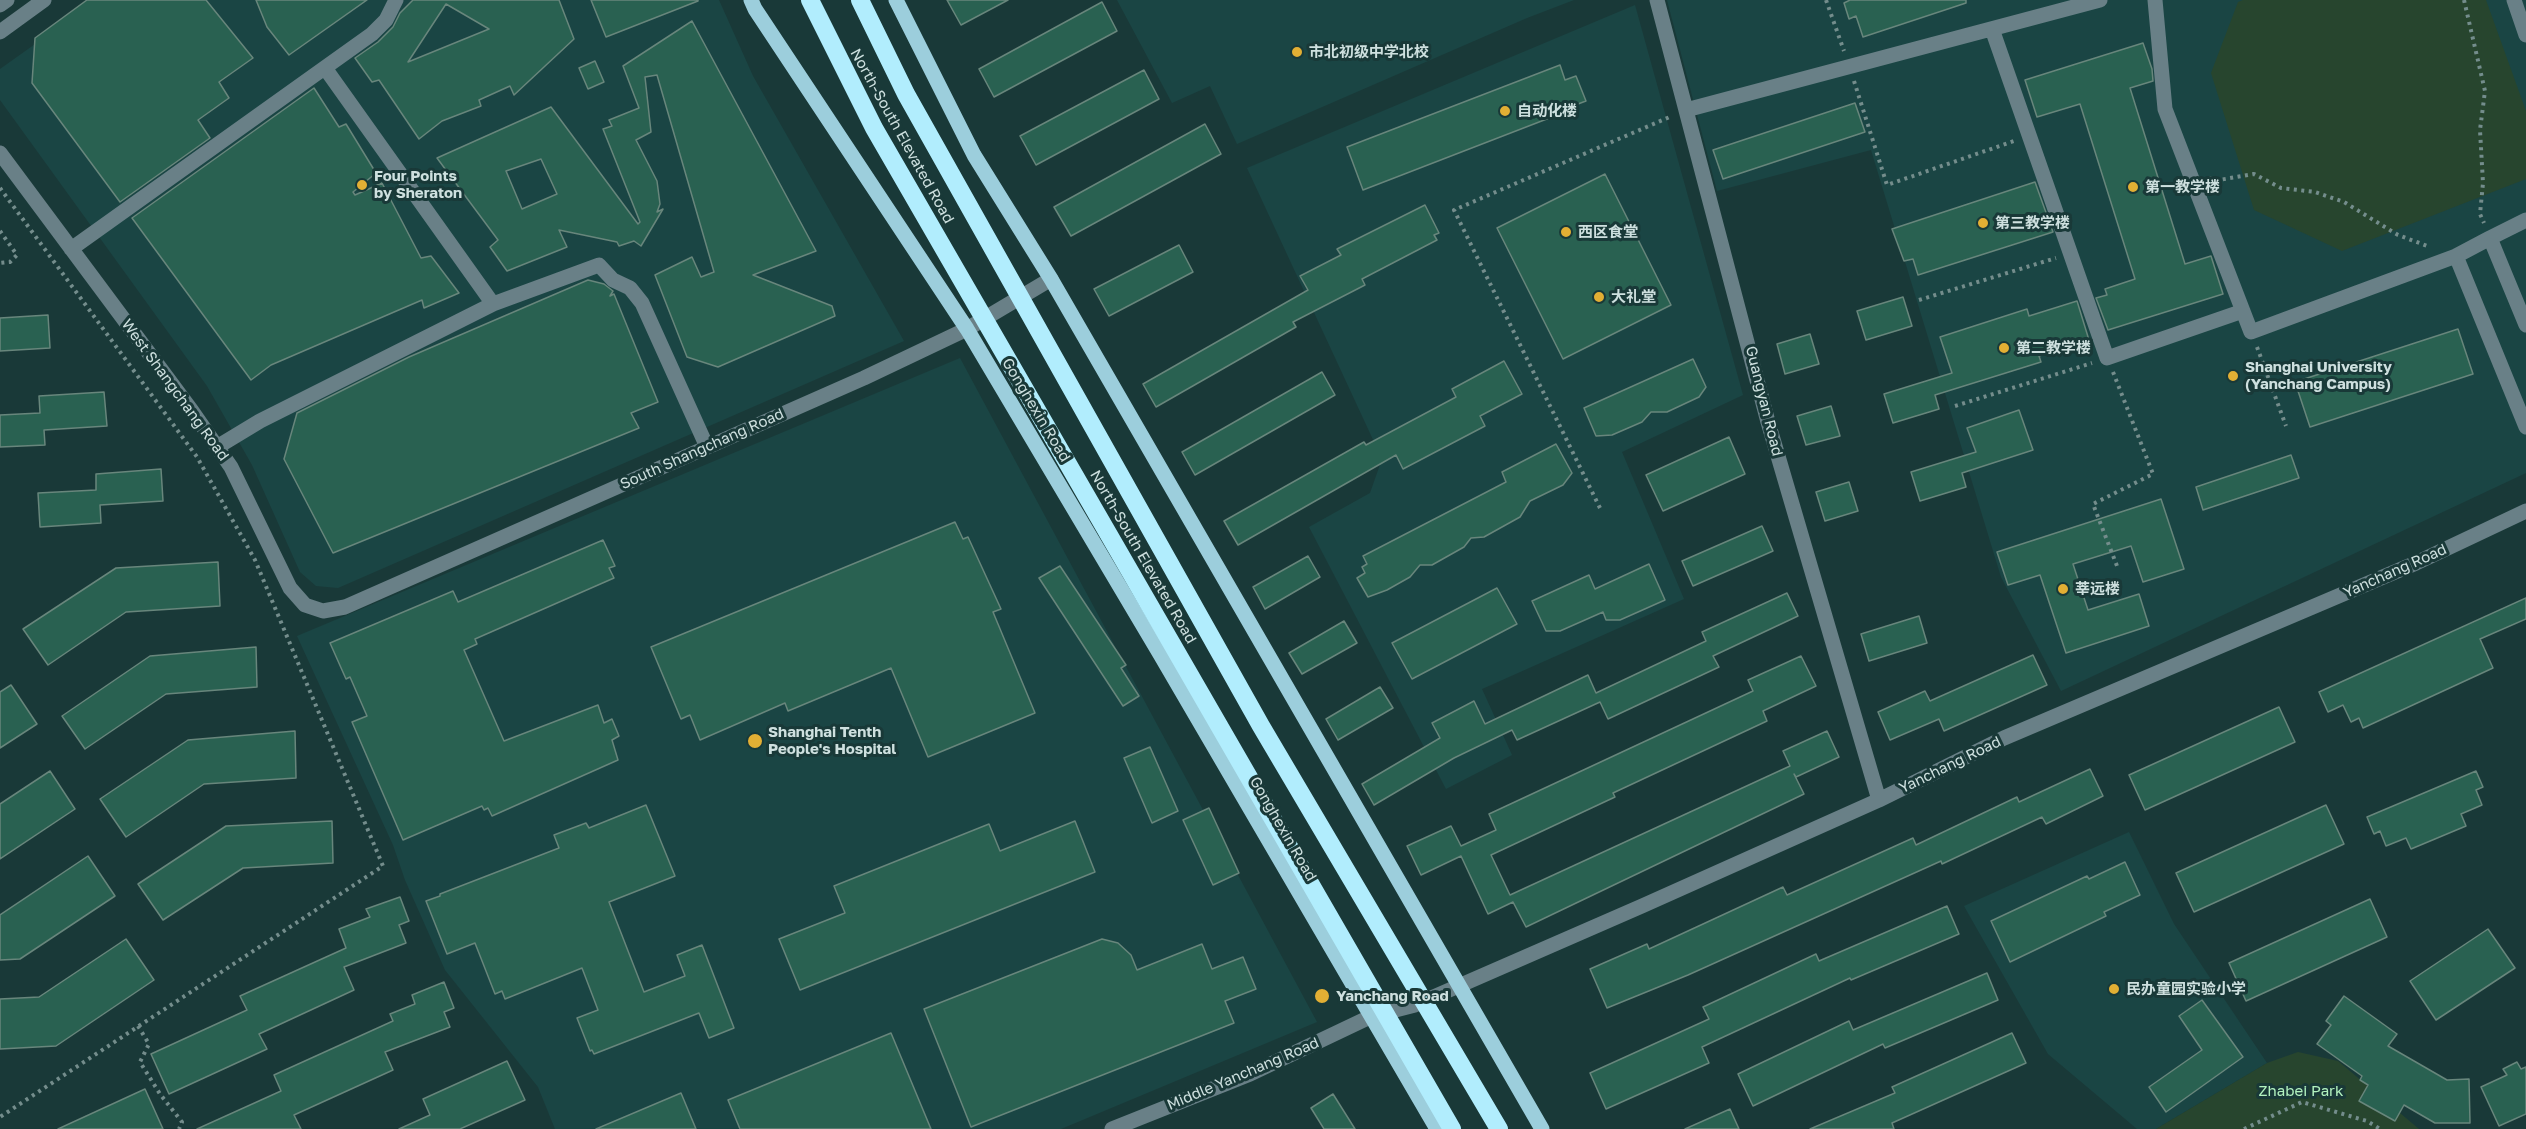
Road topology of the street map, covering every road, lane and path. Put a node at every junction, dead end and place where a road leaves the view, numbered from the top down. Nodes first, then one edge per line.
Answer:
1 (7, 0) edge
2 (44, 0) edge
3 (396, 0) edge
4 (751, 0) edge
5 (810, 0) edge
6 (860, 0) edge
7 (897, 0) edge
8 (1657, 0) edge
9 (1826, 0) edge
10 (2100, 0) edge
11 (2154, 0) edge
12 (2464, 0) edge
13 (2514, 0) edge
14 (0, 5) edge
15 (1992, 29) junction
16 (0, 32) edge
17 (2526, 35) edge
18 (1850, 66) junction
19 (325, 68) junction
20 (1686, 110) junction
21 (2029, 135) junction
22 (0, 153) edge
23 (2191, 176) junction
24 (0, 188) edge
25 (2526, 220) edge
26 (0, 231) edge
27 (2490, 238) junction
28 (71, 249) junction
29 (2071, 253) junction
30 (2456, 256) junction
31 (0, 263) edge
32 (1052, 279) junction
33 (1919, 300) dead end
34 (493, 304) junction
35 (2243, 311) junction
36 (2526, 325) edge
37 (967, 329) junction
38 (2251, 332) junction
39 (2107, 358) junction
40 (1955, 406) dead end
41 (2286, 426) dead end
42 (2526, 427) edge
43 (217, 447) junction
44 (707, 447) junction
45 (1600, 508) dead end
46 (2526, 511) edge
47 (2117, 566) dead end
48 (345, 607) joint
49 (1879, 800) junction
50 (1458, 986) junction
51 (1372, 1016) junction
52 (138, 1026) junction
53 (0, 1117) edge
54 (179, 1129) edge
55 (1112, 1129) edge
56 (1437, 1129) edge
57 (1452, 1129) edge
58 (1499, 1129) edge
59 (1542, 1129) edge
60 (2244, 1129) edge
61 (2380, 1129) edge

1 - 14 street
2 - 16 street
3 - 19 street
4 - 37 main road, Gonghexin Road
5 - 57 highway, North-South Elevated Road, bridge
6 - 58 highway, North-South Elevated Road, bridge
7 - 32 main road
8 - 20 street, Guangyan Road
9 - 18 path
10 - 15 street
11 - 23 street
12 - 27 path
13 - 17 street
15 - 18 street
15 - 21 street
18 - 20 street
18 - 21 path
19 - 28 street
19 - 34 street
20 - 45 path
20 - 49 street, Guangyan Road
21 - 29 street
22 - 28 street, West Shangchang Road
23 - 30 path
23 - 35 street
24 - 52 path
25 - 27 street
26 - 31 path
27 - 30 street
27 - 36 street
28 - 43 street, West Shangchang Road
29 - 33 path
29 - 39 street
30 - 38 street
30 - 42 street
32 - 37 street, South Shangchang Road
32 - 50 main road
34 - 43 street
34 - 44 street
35 - 38 street
35 - 39 street
37 - 44 street, South Shangchang Road
37 - 51 main road, Gonghexin Road
38 - 41 path
39 - 40 path
39 - 47 path
43 - 48 street, West Shangchang Road
44 - 48 street, South Shangchang Road
46 - 49 street, Yanchang Road
49 - 50 street, Yanchang Road
50 - 51 street, Yanchang Road
50 - 59 main road
51 - 55 street, Middle Yanchang Road
51 - 56 main road, Gonghexin Road
52 - 53 path
52 - 54 path
60 - 61 path

